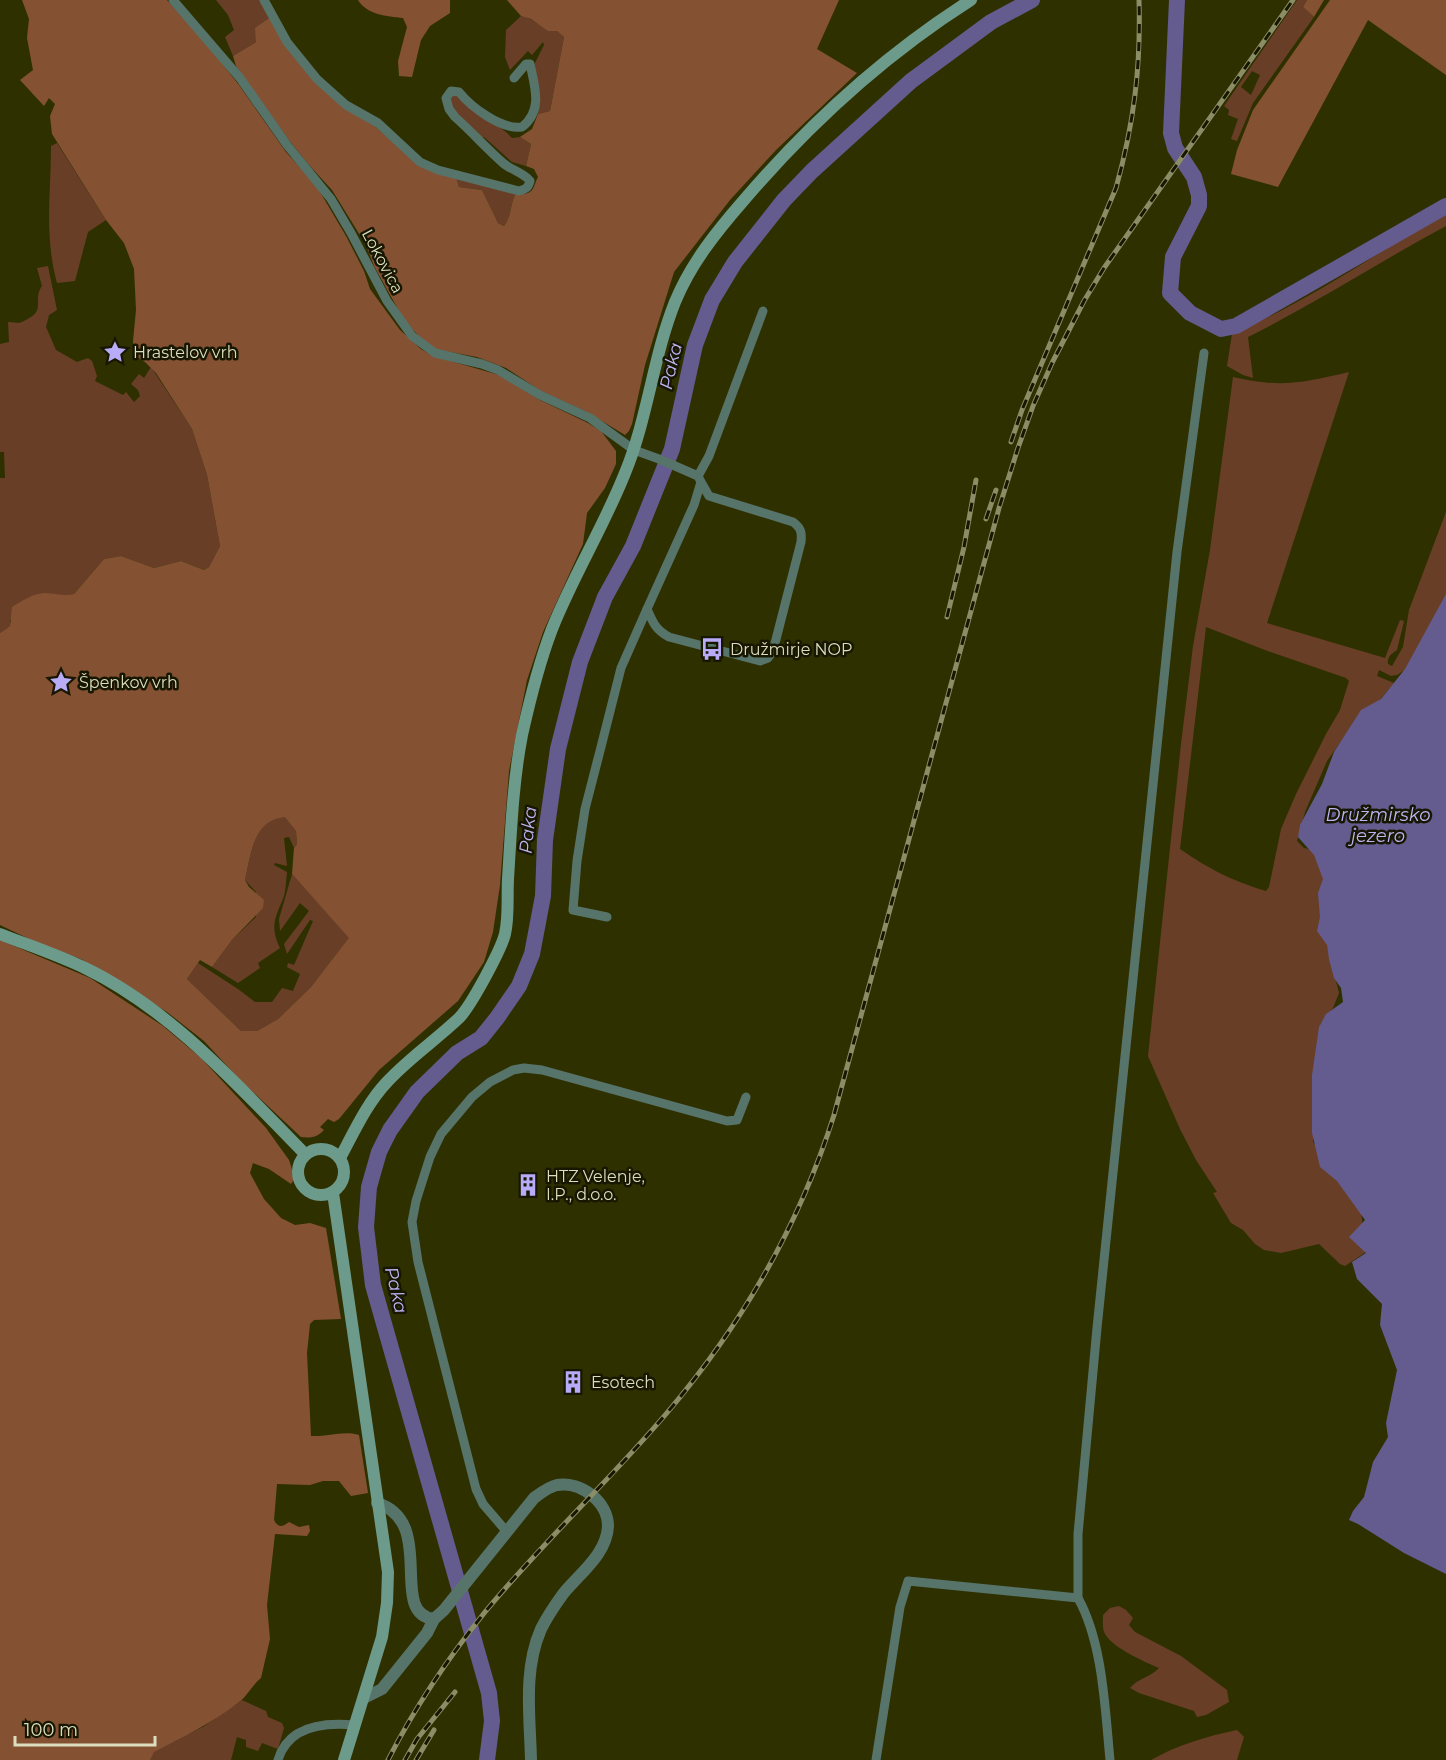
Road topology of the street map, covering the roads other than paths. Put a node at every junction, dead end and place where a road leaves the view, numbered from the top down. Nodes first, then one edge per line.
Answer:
1 (173, 0) edge
2 (264, 0) edge
3 (970, 0) edge
4 (514, 78) dead end
5 (763, 311) dead end
6 (1204, 353) dead end
7 (634, 450) junction
8 (699, 479) junction
9 (647, 609) junction
10 (607, 916) dead end
11 (0, 934) edge
12 (746, 1097) dead end
13 (305, 1154) junction
14 (340, 1158) junction
15 (333, 1193) junction
16 (377, 1503) junction
17 (507, 1532) junction
18 (1078, 1598) junction
19 (434, 1619) junction
20 (364, 1698) junction
21 (355, 1725) junction
22 (278, 1760) edge
23 (344, 1760) edge
24 (531, 1760) edge
25 (876, 1760) edge
26 (1110, 1760) edge

1 - 7 street, Lokovica
2 - 4 street
3 - 7 main road
5 - 8 street
6 - 18 street
7 - 8 street, Lokovica
7 - 14 main road
8 - 9 street
8 - 9 street, Lokovica
9 - 10 street
11 - 13 main road
12 - 17 street
13 - 14 main road
13 - 15 main road
14 - 15 main road
15 - 16 main road
16 - 19 street
16 - 20 main road
17 - 19 street
17 - 24 street
18 - 25 street
18 - 26 street
19 - 20 street
20 - 21 main road
21 - 22 street
21 - 23 main road

